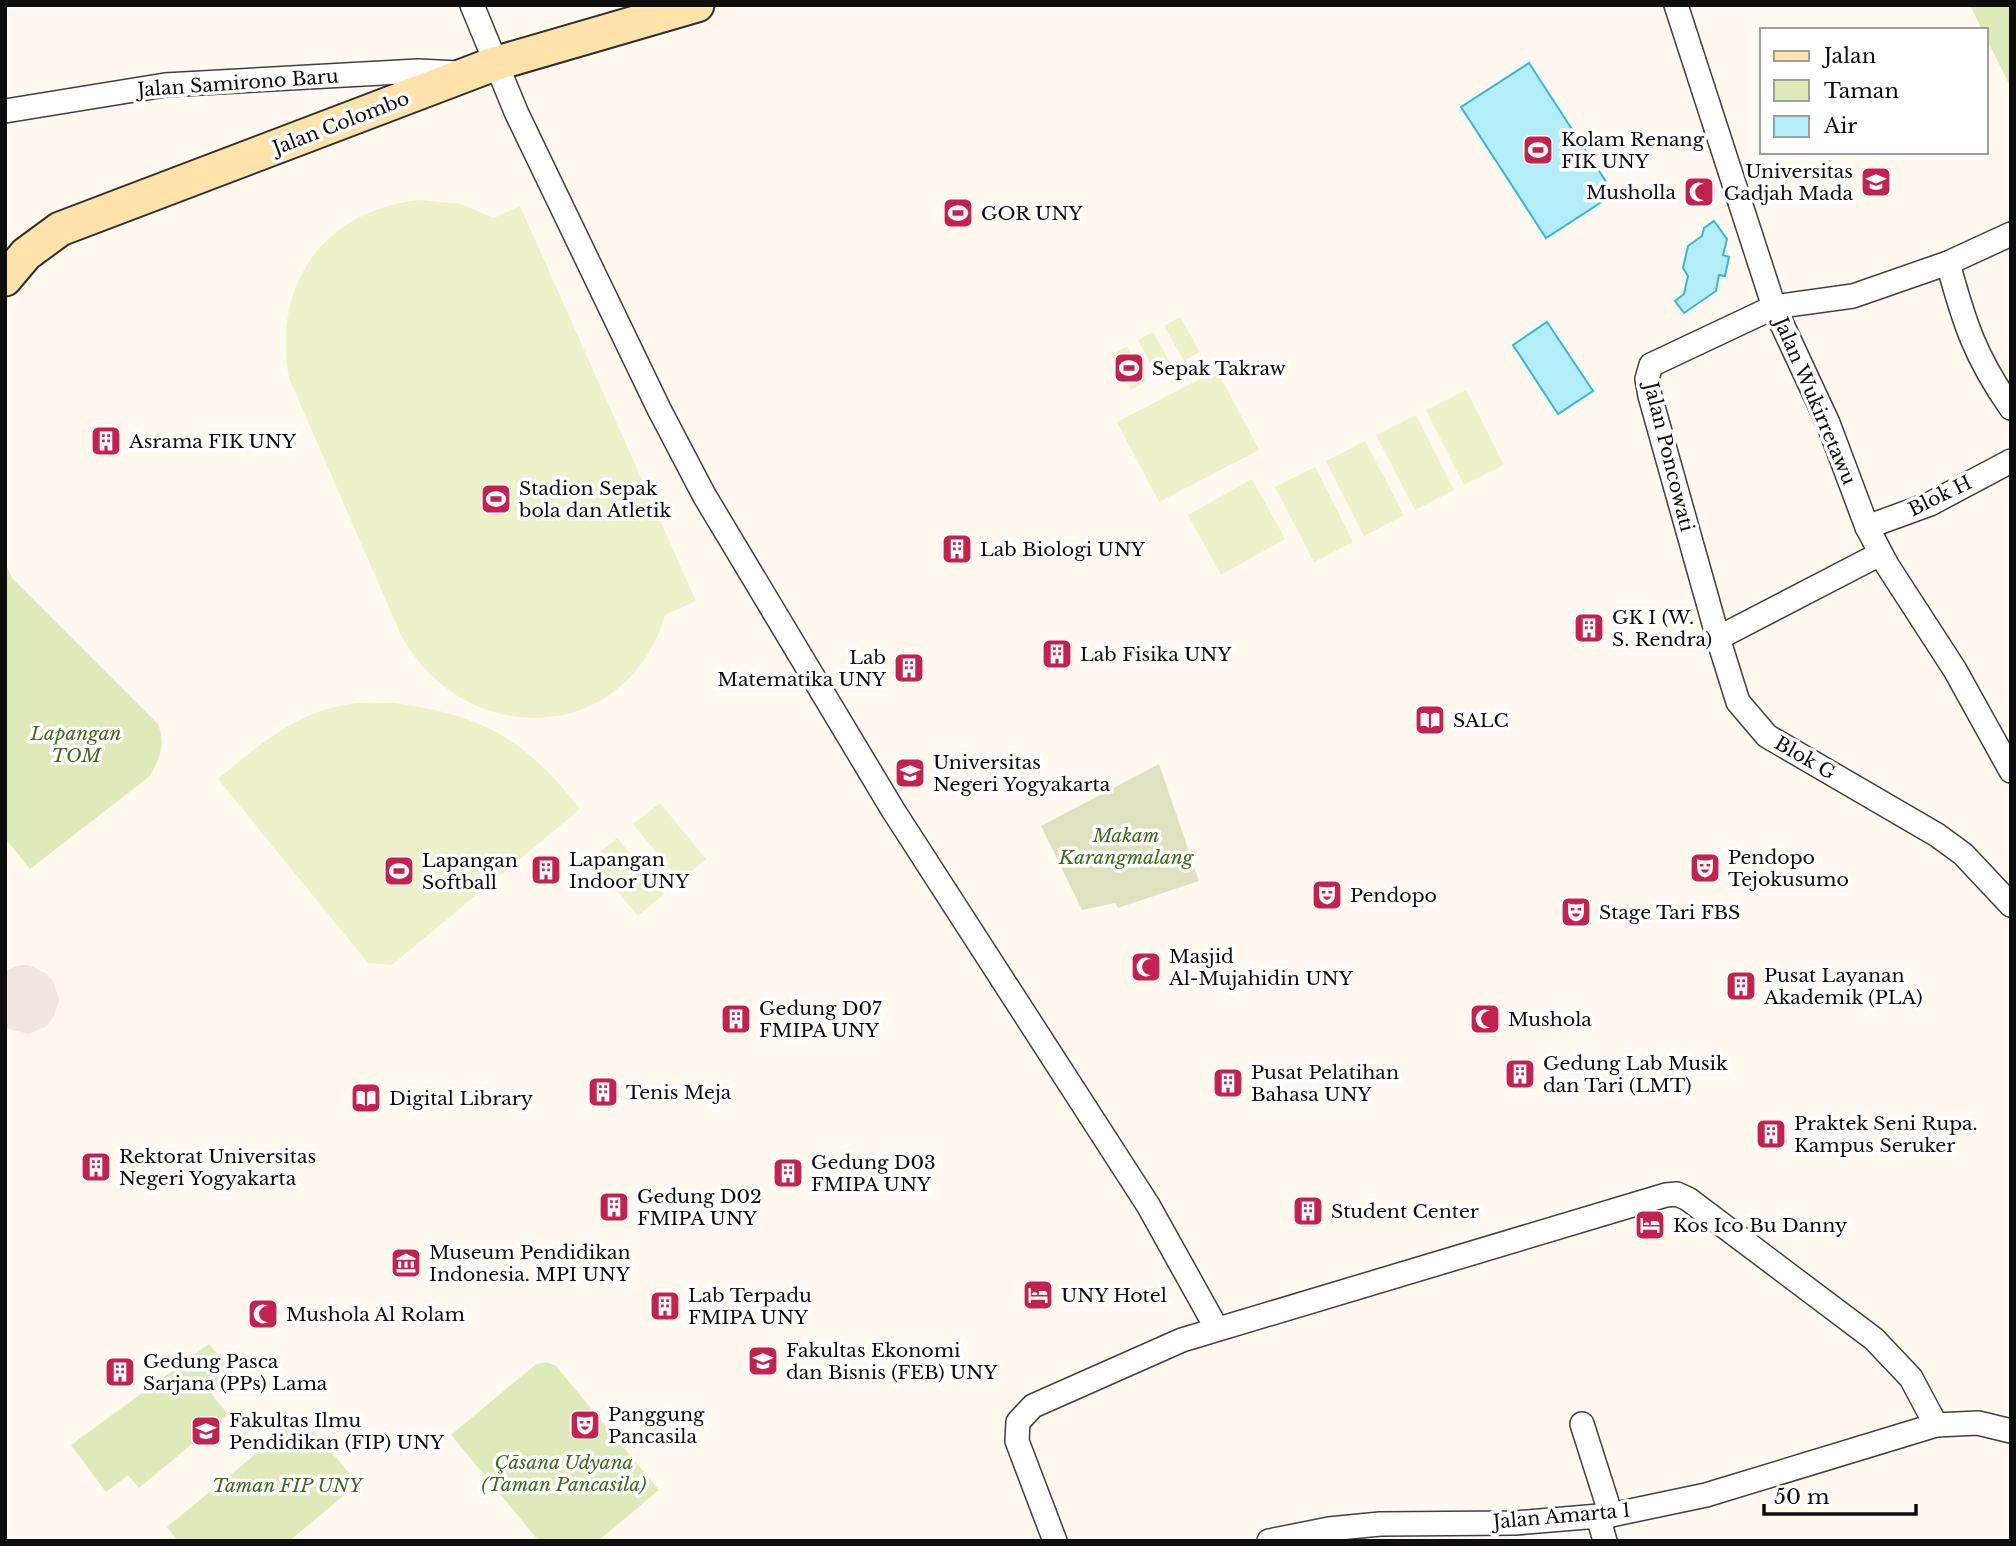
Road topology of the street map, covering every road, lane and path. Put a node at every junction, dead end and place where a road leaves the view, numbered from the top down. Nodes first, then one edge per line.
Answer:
1 (472, 5) edge
2 (697, 5) edge
3 (1676, 5) edge
4 (483, 69) junction
5 (5, 111) edge
6 (2011, 234) edge
7 (1948, 263) junction
8 (5, 279) edge
9 (1774, 307) junction
10 (2011, 408) edge
11 (2011, 461) edge
12 (1867, 527) junction
13 (1880, 554) junction
14 (1718, 638) junction
15 (2011, 771) edge
16 (2011, 905) edge
17 (1217, 1329) junction
18 (1582, 1424) dead end
19 (1936, 1425) junction
20 (2011, 1432) edge
21 (1604, 1516) junction
22 (1055, 1541) edge
23 (1269, 1541) edge
24 (1605, 1541) edge

1 - 4 street
2 - 4 main road, Jalan Colombo
3 - 9 street, Jalan Wukirretawu
4 - 5 street, Jalan Samirono Baru
4 - 8 main road, Jalan Colombo
4 - 17 street
6 - 7 street, Jalan Poncowati
7 - 9 street, Jalan Poncowati
7 - 10 street
9 - 12 street, Jalan Wukirretawu
9 - 14 street, Jalan Poncowati
11 - 12 street, Blok H
12 - 13 street, Jalan Wukirretawu
13 - 14 street
13 - 15 street, Jalan Wukirretawu
14 - 16 street, Blok G
17 - 19 street
17 - 22 street
18 - 21 street
19 - 20 street, Jalan Amarta 1
19 - 21 street, Jalan Amarta 1
21 - 23 street, Jalan Amarta 1
21 - 24 street

